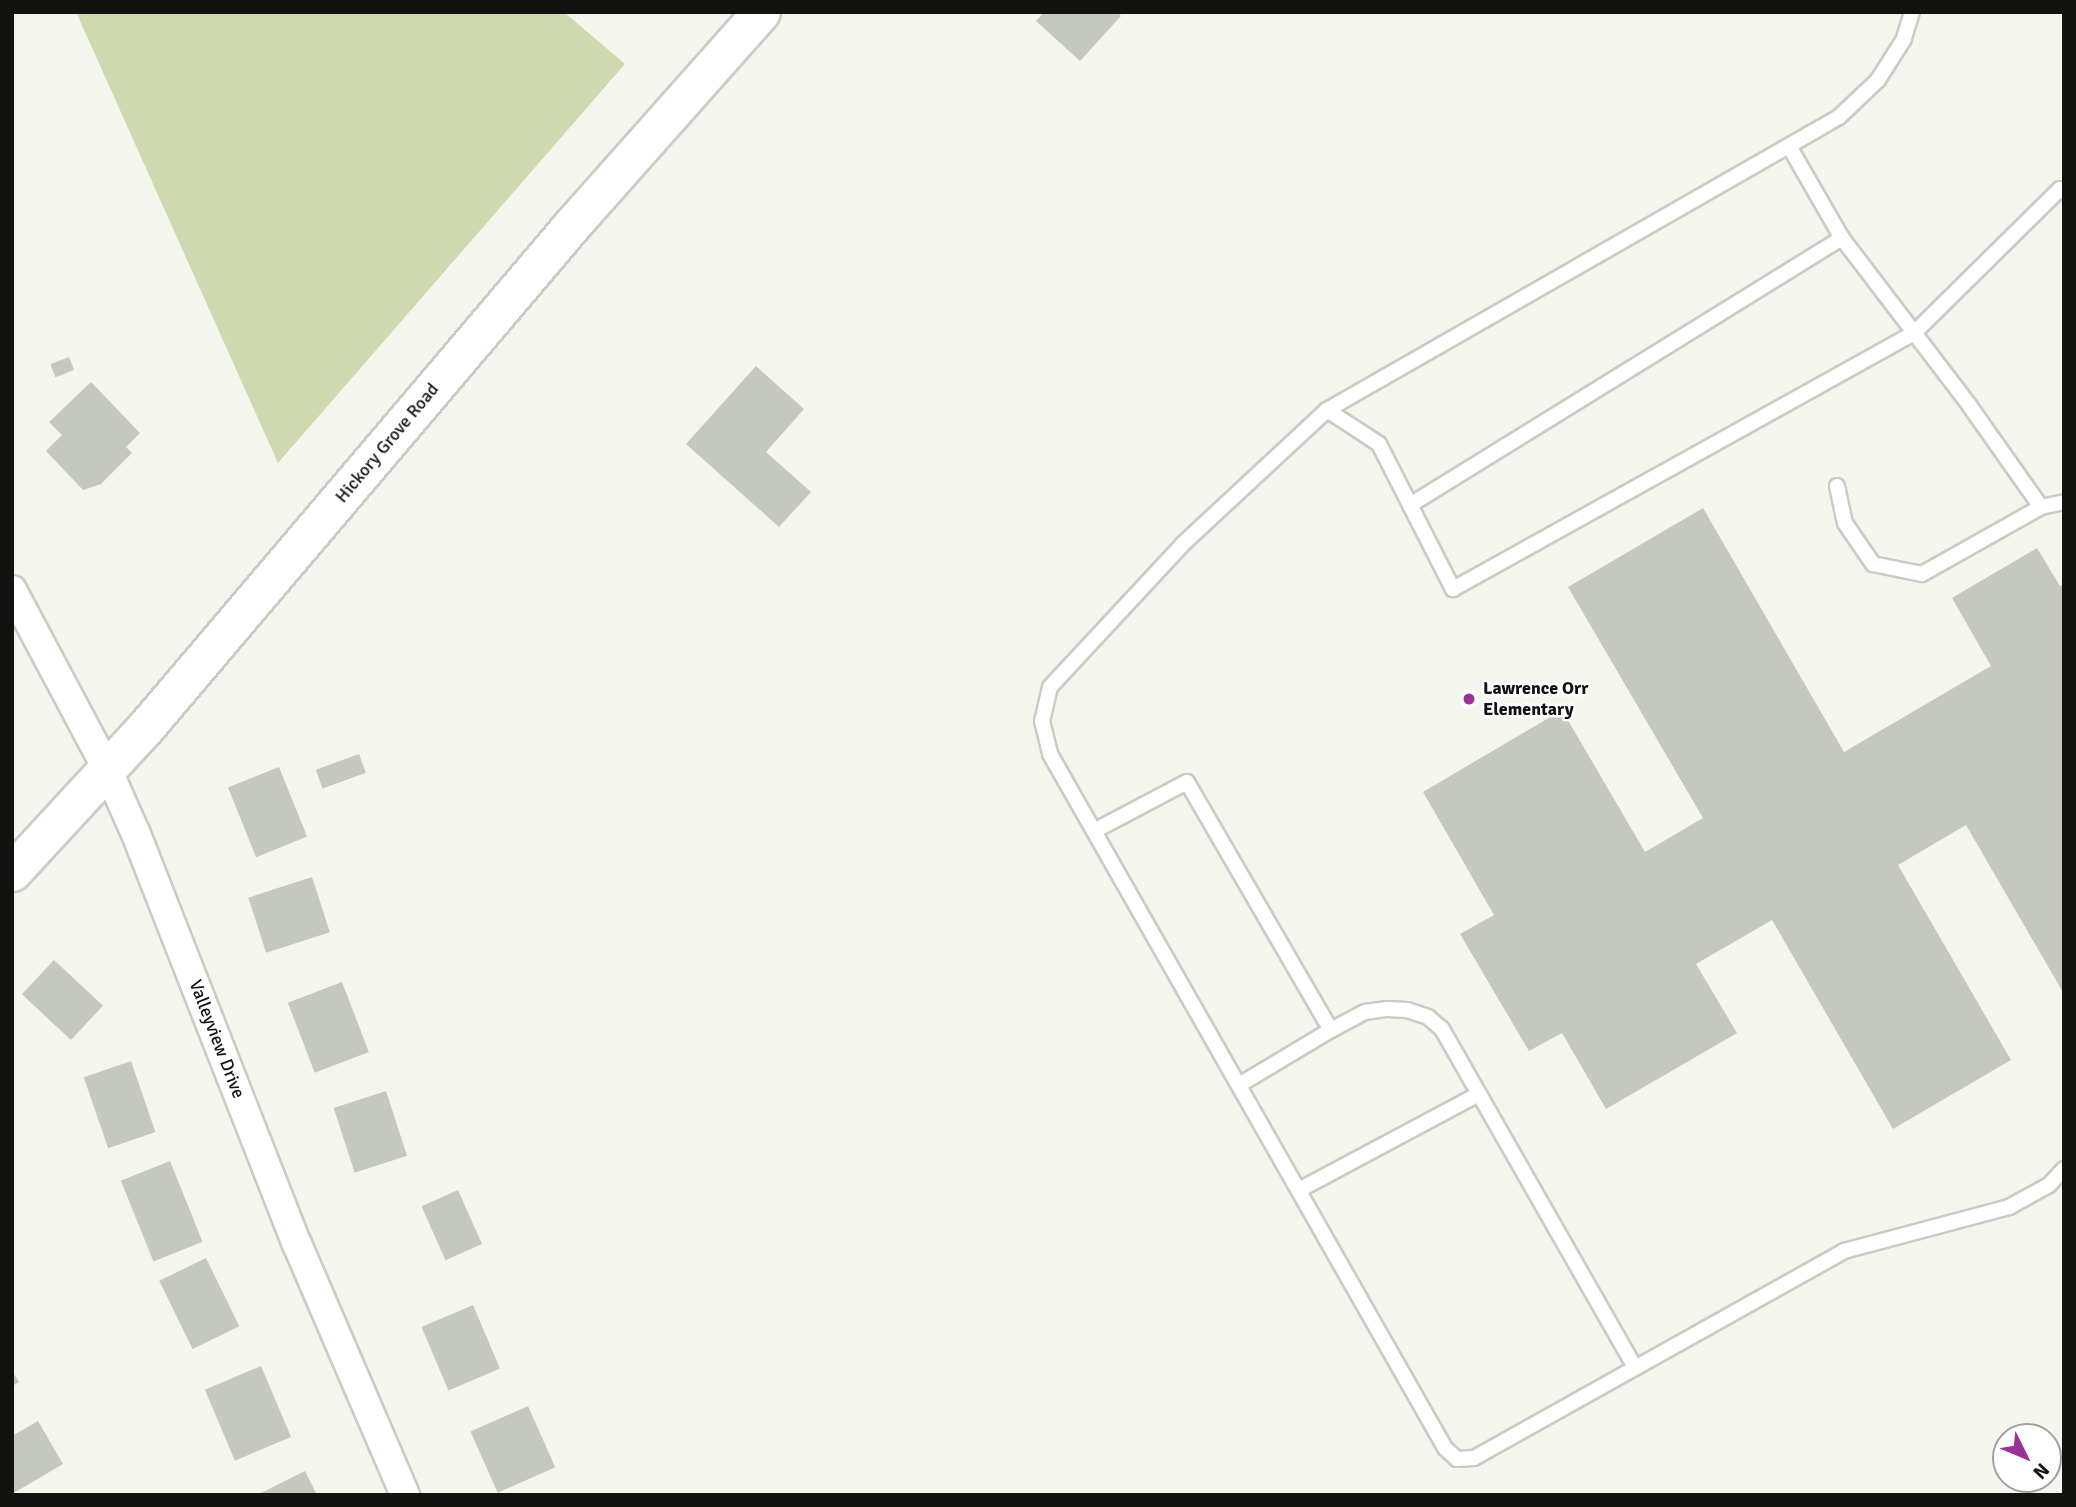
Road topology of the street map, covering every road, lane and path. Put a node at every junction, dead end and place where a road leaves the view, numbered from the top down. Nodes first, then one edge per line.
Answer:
1 (761, 12) edge
2 (1912, 12) edge
3 (1789, 146) junction
4 (2064, 192) edge
5 (1842, 239) junction
6 (1914, 333) junction
7 (1327, 410) junction
8 (1837, 486) dead end
9 (2064, 502) edge
10 (1410, 505) junction
11 (2041, 507) junction
12 (12, 590) edge
13 (107, 769) junction
14 (1094, 831) junction
15 (12, 872) edge
16 (1331, 1030) junction
17 (1239, 1085) junction
18 (1479, 1094) junction
19 (2064, 1169) edge
20 (1299, 1190) junction
21 (1635, 1368) junction
22 (405, 1495) edge

1 - 13 street, Hickory Grove Road
2 - 3 lane
3 - 5 lane
3 - 7 lane
4 - 6 lane
5 - 6 lane
5 - 10 lane
6 - 10 lane
6 - 11 lane
7 - 10 lane
7 - 14 lane
8 - 11 lane
9 - 11 lane
12 - 13 street, Valleyview Drive
13 - 15 street, Hickory Grove Road
13 - 22 street, Valleyview Drive
14 - 16 lane
14 - 17 lane
16 - 17 lane
16 - 18 lane
17 - 20 lane
18 - 20 lane
18 - 21 lane
19 - 21 lane
20 - 21 lane

